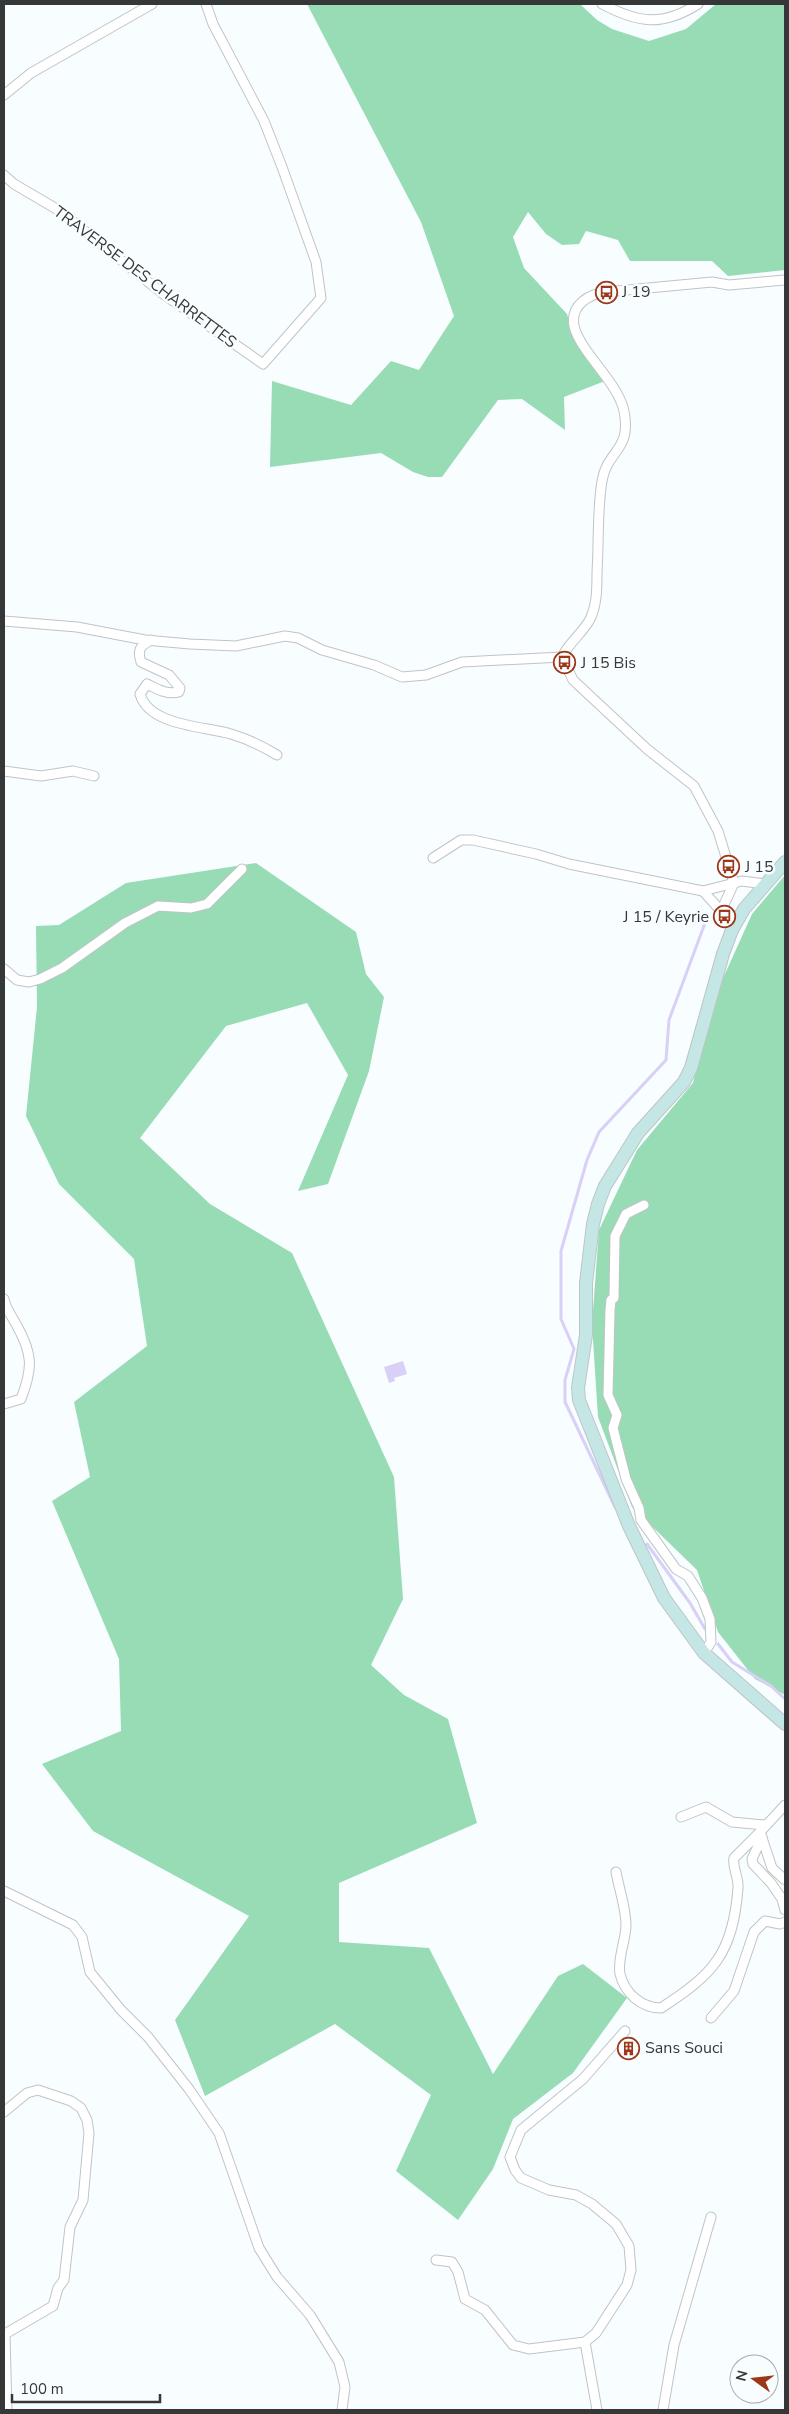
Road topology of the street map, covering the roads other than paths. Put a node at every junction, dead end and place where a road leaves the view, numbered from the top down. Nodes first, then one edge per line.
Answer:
1 (152, 4) edge
2 (206, 4) edge
3 (602, 4) edge
4 (698, 4) edge
5 (4, 95) edge
6 (4, 175) edge
7 (785, 280) edge
8 (4, 621) edge
9 (151, 640) junction
10 (562, 657) junction
11 (277, 755) dead end
12 (4, 771) edge
13 (94, 776) dead end
14 (433, 858) dead end
15 (785, 862) edge
16 (242, 869) dead end
17 (734, 883) junction
18 (765, 884) junction
19 (703, 891) junction
20 (722, 911) junction
21 (732, 930) junction
22 (4, 970) edge
23 (644, 1205) dead end
24 (4, 1299) edge
25 (4, 1404) edge
26 (641, 1520) junction
27 (629, 1526) junction
28 (704, 1653) junction
29 (740, 1684) junction
30 (785, 1714) edge
31 (785, 1724) edge
32 (785, 1805) edge
33 (682, 1817) dead end
34 (762, 1831) junction
35 (616, 1872) dead end
36 (785, 1880) edge
37 (4, 1891) edge
38 (785, 1910) edge
39 (785, 1922) edge
40 (712, 2018) dead end
41 (625, 2031) dead end
42 (4, 2112) edge
43 (711, 2217) dead end
44 (436, 2260) dead end
45 (585, 2342) junction
46 (7, 2410) edge
47 (342, 2410) edge
48 (597, 2410) edge
49 (663, 2410) edge

1 - 5 street
2 - 6 street, TRAVERSE DES CHARRETTES
3 - 4 street
7 - 10 street
8 - 9 street
9 - 10 street
9 - 11 street
10 - 17 street
12 - 13 street
14 - 19 street
15 - 18 main road
16 - 22 street
17 - 18 street
17 - 19 street
17 - 20 street
18 - 21 main road
19 - 20 street
20 - 21 street
21 - 27 main road
23 - 26 street
24 - 25 street
26 - 27 street
26 - 28 street
27 - 28 main road
28 - 29 main road
29 - 30 main road
29 - 31 main road
32 - 34 street
33 - 34 street
34 - 35 street
34 - 36 street
34 - 38 street
37 - 47 street
39 - 40 street
41 - 45 street
42 - 46 street
43 - 49 street
44 - 45 street
45 - 48 street

